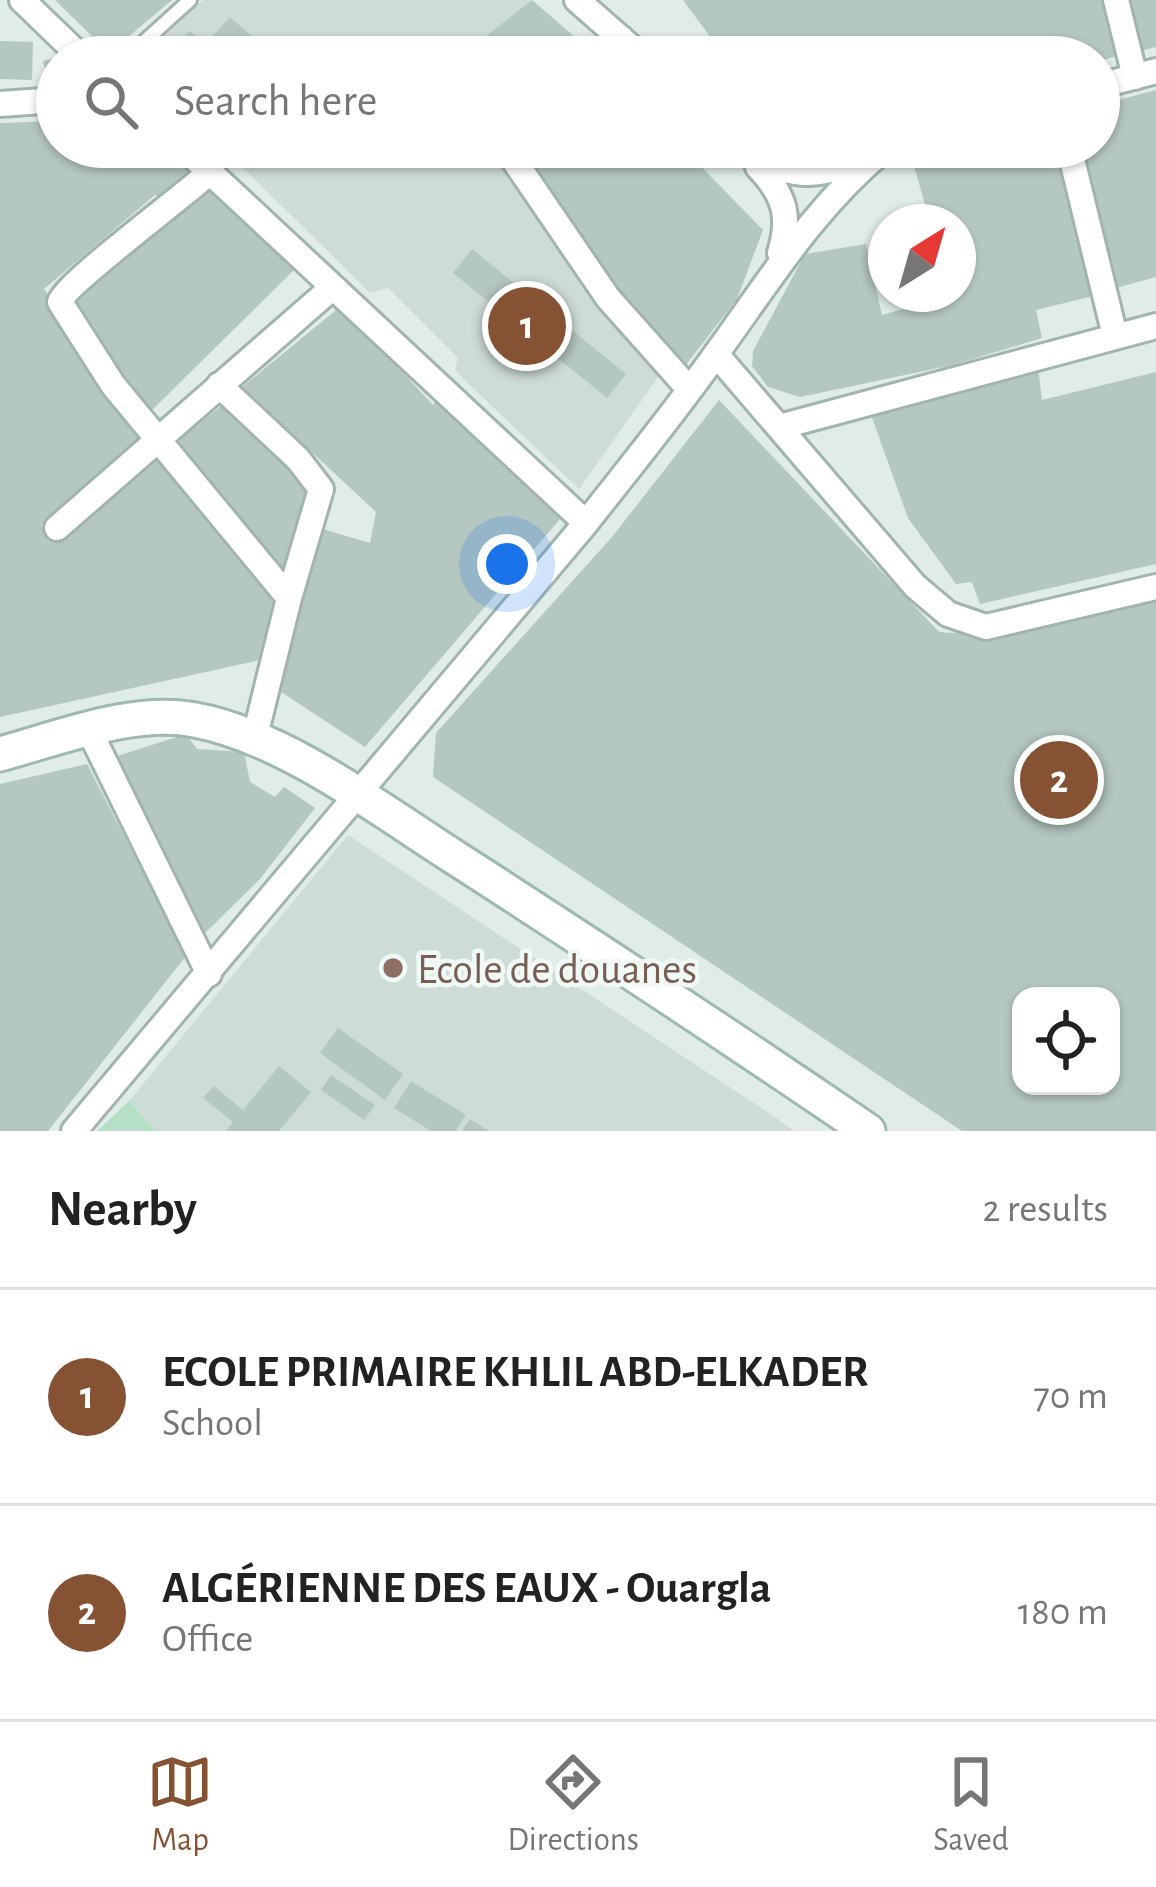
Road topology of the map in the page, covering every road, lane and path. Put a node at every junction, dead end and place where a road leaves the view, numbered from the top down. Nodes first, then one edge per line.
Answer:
1 (22, 0) edge
2 (190, 0) edge
3 (577, 0) edge
4 (1116, 0) edge
5 (59, 36) edge
6 (150, 36) edge
7 (619, 36) edge
8 (1145, 74) edge
9 (36, 101) edge
10 (0, 104) edge
11 (206, 168) edge
12 (519, 168) edge
13 (757, 168) edge
14 (772, 168) edge
15 (836, 168) edge
16 (863, 168) edge
17 (1074, 168) edge
18 (210, 172) junction
19 (778, 262) junction
20 (333, 287) junction
21 (1156, 326) edge
22 (1115, 336) junction
23 (716, 354) junction
24 (219, 385) junction
25 (689, 389) junction
26 (778, 427) junction
27 (156, 441) junction
28 (586, 523) junction
29 (57, 528) dead end
30 (1156, 587) edge
31 (289, 598) junction
32 (90, 732) junction
33 (254, 740) junction
34 (0, 754) edge
35 (359, 796) junction
36 (209, 974) junction
37 (74, 1131) edge
38 (868, 1131) edge

1 - 5 street
2 - 6 lane
3 - 7 street
4 - 8 street
9 - 10 street
11 - 18 street
12 - 25 street
13 - 19 street
14 - 15 street
16 - 19 street
17 - 22 street
18 - 20 street
18 - 27 street
19 - 23 street
20 - 24 street
20 - 28 street
21 - 22 street
22 - 26 street
23 - 25 street
23 - 26 street
24 - 27 street
24 - 31 street
25 - 28 street
26 - 30 street
27 - 29 street
27 - 31 street
28 - 35 street
31 - 33 street
32 - 33 main road
32 - 34 main road
32 - 36 street
33 - 35 main road
35 - 36 street
35 - 38 main road
36 - 37 street

